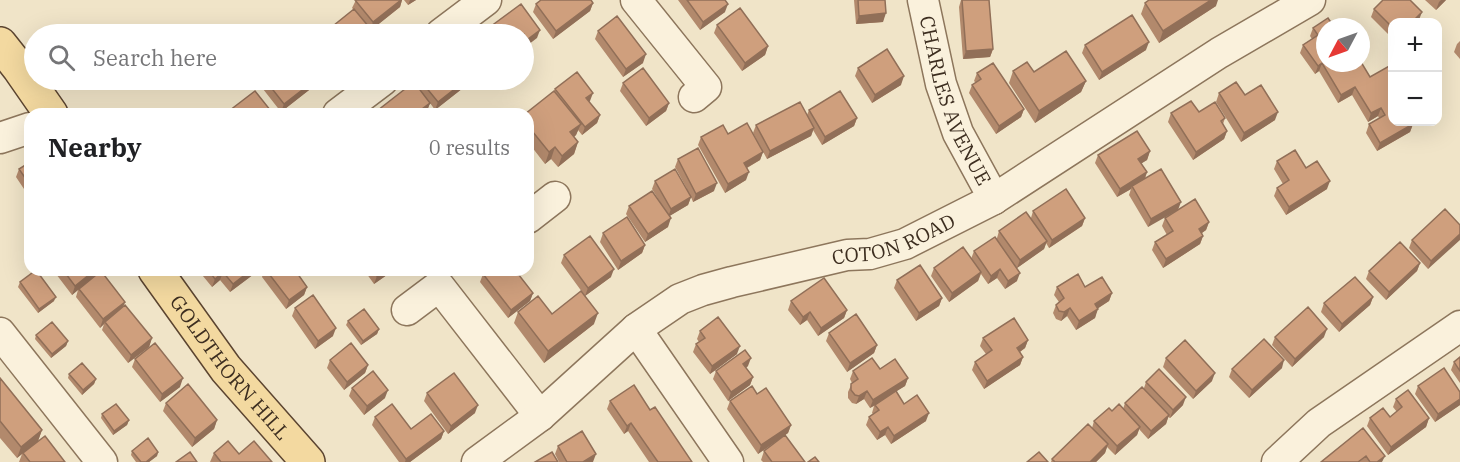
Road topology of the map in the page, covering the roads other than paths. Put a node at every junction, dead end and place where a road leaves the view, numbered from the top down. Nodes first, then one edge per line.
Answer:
1 (486, 0) edge
2 (636, 0) edge
3 (923, 0) edge
4 (1310, 0) edge
5 (454, 24) edge
6 (0, 44) edge
7 (24, 75) edge
8 (706, 87) dead end
9 (34, 90) edge
10 (370, 90) edge
11 (47, 108) edge
12 (346, 108) edge
13 (24, 130) edge
14 (0, 138) edge
15 (994, 199) junction
16 (159, 276) edge
17 (449, 278) edge
18 (406, 310) dead end
19 (1460, 326) edge
20 (636, 329) junction
21 (0, 333) edge
22 (540, 416) junction
23 (102, 462) edge
24 (308, 462) edge
25 (477, 462) edge
26 (728, 462) edge
27 (1277, 462) edge

1 - 5 street
2 - 8 street
3 - 15 street, CHARLES AVENUE
4 - 15 street, COTON ROAD
6 - 7 main road
9 - 11 main road
10 - 12 street
13 - 14 street
15 - 20 street, COTON ROAD
16 - 24 main road, GOLDTHORN HILL
17 - 18 street
17 - 22 street
19 - 27 street
20 - 22 street, COTON ROAD
20 - 26 street
21 - 23 street
22 - 25 street, COTON ROAD

